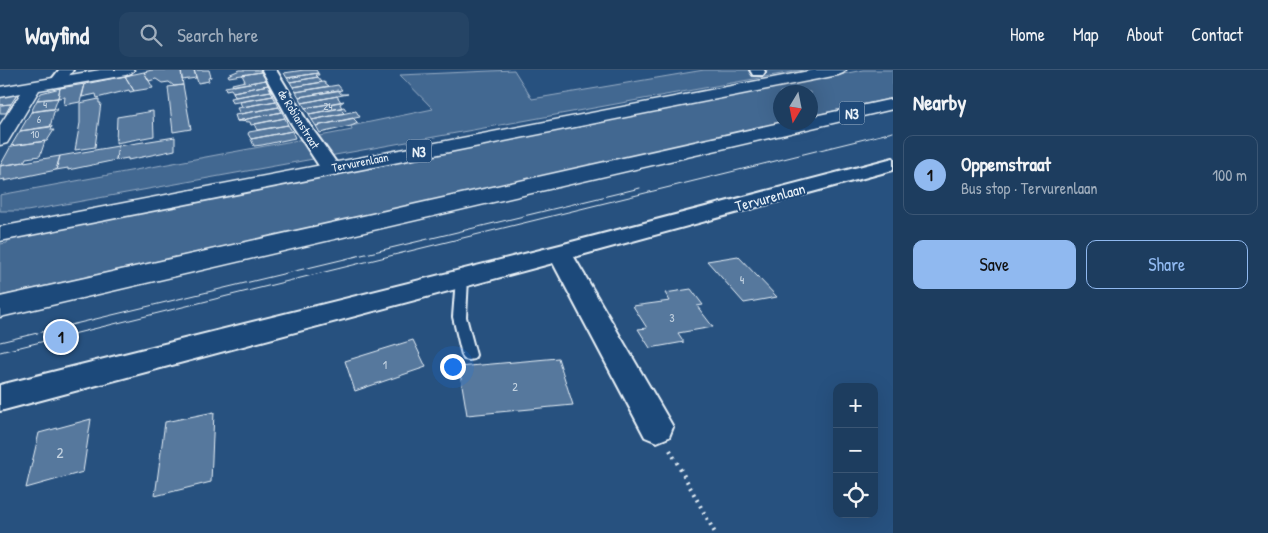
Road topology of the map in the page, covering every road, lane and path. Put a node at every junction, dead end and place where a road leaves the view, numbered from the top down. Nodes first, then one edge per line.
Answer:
1 (126, 70) edge
2 (269, 70) edge
3 (838, 70) edge
4 (61, 77) edge
5 (32, 88) junction
6 (0, 92) edge
7 (893, 104) edge
8 (818, 120) edge
9 (775, 130) edge
10 (0, 139) edge
11 (890, 166) edge
12 (330, 168) junction
13 (0, 234) edge
14 (560, 253) junction
15 (462, 278) junction
16 (0, 307) edge
17 (469, 355) dead end
18 (0, 398) edge
19 (657, 427) joint
20 (715, 533) edge

1 - 4 main road
2 - 12 street, de Robianstraat
3 - 12 main road, Tervurenlaan / N3
4 - 5 main road
5 - 6 main road
5 - 10 main road
7 - 8 main road, N3
9 - 16 main road, N3
11 - 14 street, Tervurenlaan
12 - 13 main road, Tervurenlaan / N3
14 - 15 street, Tervurenlaan
14 - 19 street
15 - 17 lane
15 - 18 street, Tervurenlaan
19 - 20 path

